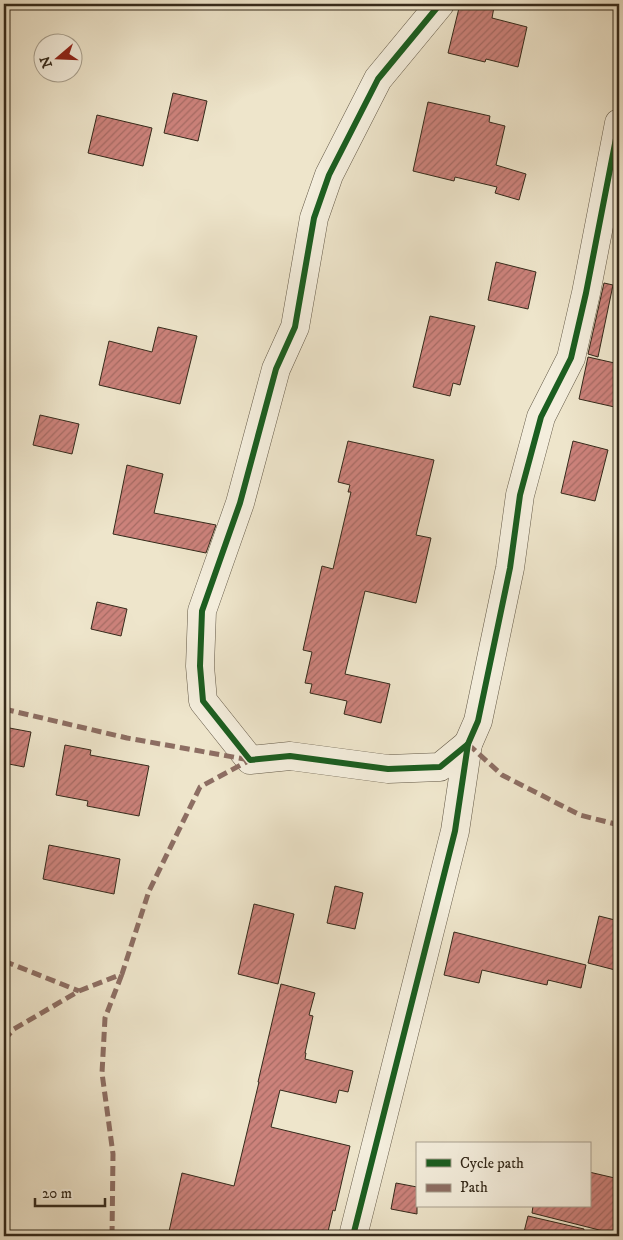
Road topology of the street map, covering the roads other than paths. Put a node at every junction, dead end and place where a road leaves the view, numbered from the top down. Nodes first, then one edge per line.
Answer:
1 (440, 4) edge
2 (619, 123) edge
3 (468, 744) junction
4 (353, 1236) edge

1 - 3 street
2 - 3 street
3 - 4 street

